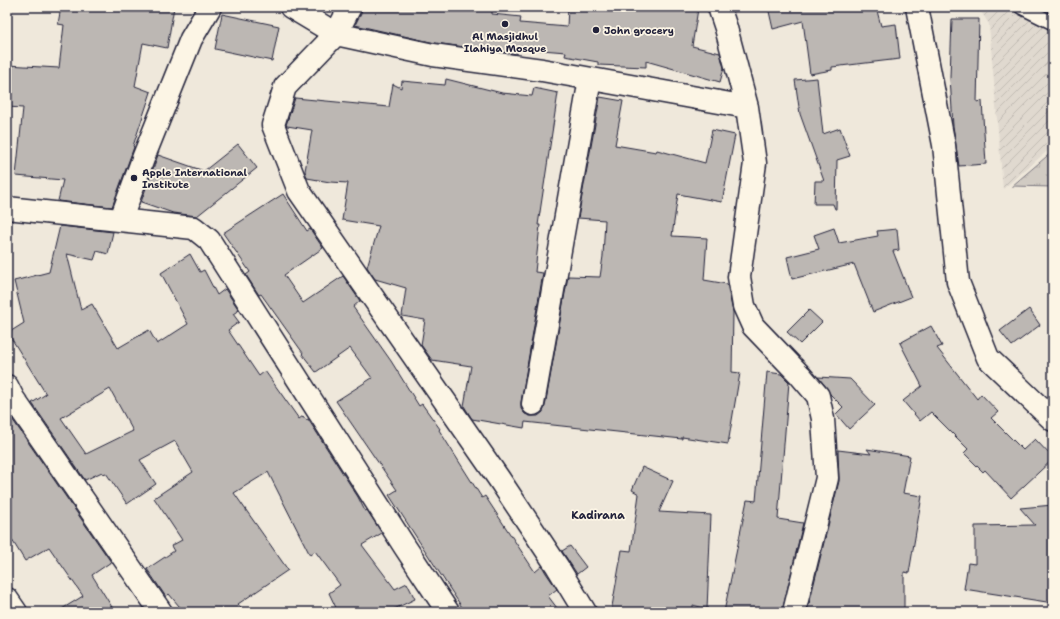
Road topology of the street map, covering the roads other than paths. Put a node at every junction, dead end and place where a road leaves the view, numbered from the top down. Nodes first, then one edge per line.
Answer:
1 (210, 7) edge
2 (290, 7) edge
3 (350, 7) edge
4 (719, 7) edge
5 (916, 7) edge
6 (1021, 7) edge
7 (1053, 23) edge
8 (336, 34) junction
9 (590, 78) junction
10 (747, 107) junction
11 (7, 208) edge
12 (121, 219) junction
13 (7, 386) edge
14 (533, 404) dead end
15 (1053, 420) edge
16 (7, 599) edge
17 (16, 612) edge
18 (161, 612) edge
19 (448, 612) edge
20 (585, 612) edge
21 (794, 612) edge

1 - 12 street
2 - 8 street
3 - 8 street
4 - 10 street
5 - 15 street
6 - 7 lane
8 - 9 street
8 - 20 street
9 - 10 street
9 - 14 street
10 - 21 street
11 - 12 street
12 - 19 street
13 - 18 street
16 - 17 street

